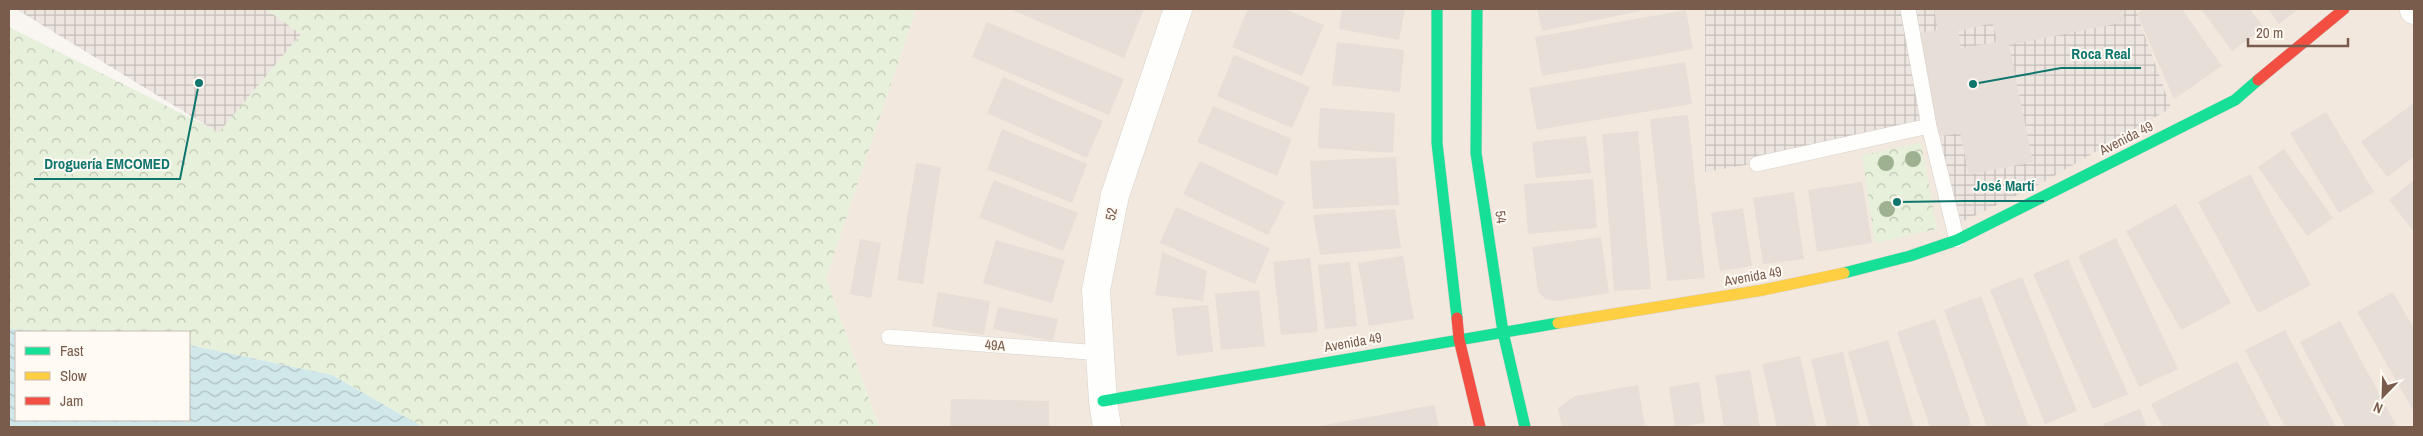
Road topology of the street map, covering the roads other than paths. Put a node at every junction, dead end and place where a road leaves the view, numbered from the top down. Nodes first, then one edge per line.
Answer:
1 (1178, 9) edge
2 (1437, 9) edge
3 (1477, 9) edge
4 (1908, 9) edge
5 (2344, 9) edge
6 (1929, 126) junction
7 (1757, 164) dead end
8 (1957, 240) junction
9 (1503, 332) junction
10 (889, 337) dead end
11 (1460, 339) junction
12 (1101, 352) junction
13 (1105, 414) edge
14 (1480, 427) edge
15 (1526, 427) edge

1 - 12 street, 52
2 - 11 street
3 - 9 street, 54
4 - 6 lane
5 - 8 street, Avenida 49
6 - 7 lane
6 - 8 lane
8 - 9 street, Avenida 49
9 - 11 street, Avenida 49
9 - 15 street, 54
10 - 12 lane, 49A
11 - 13 street, Avenida 49
11 - 14 street
12 - 13 street, 52

